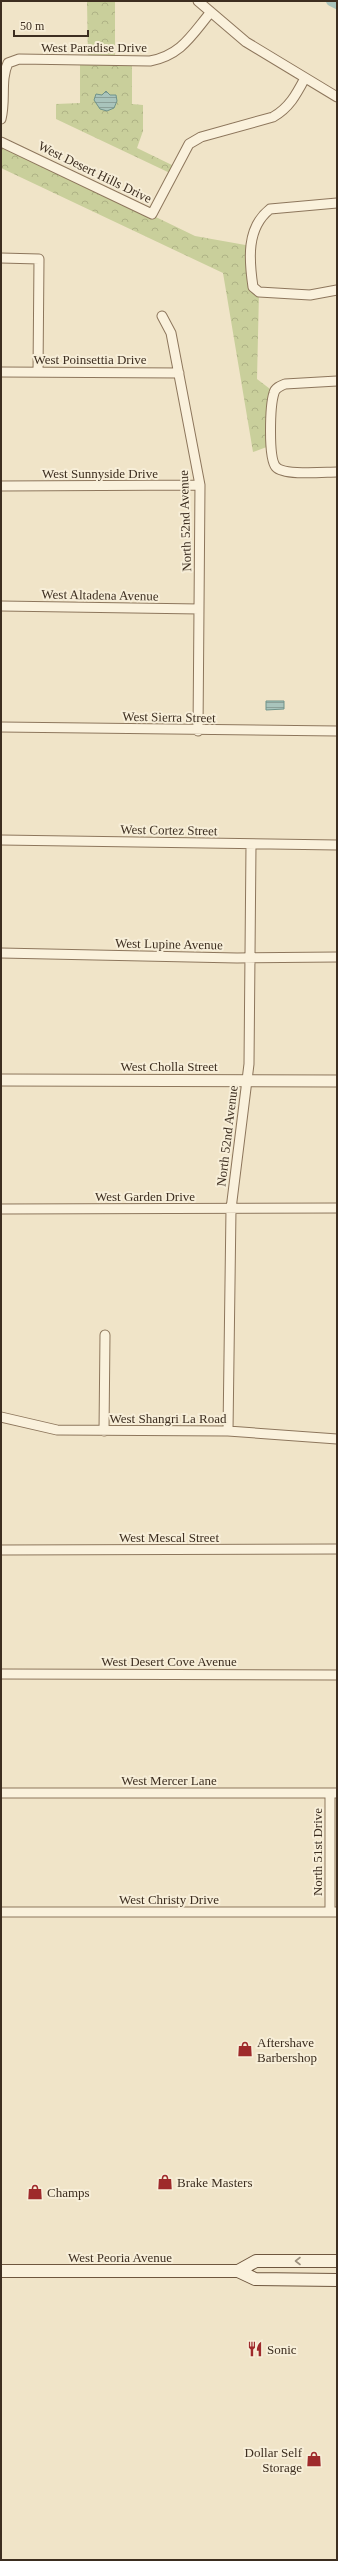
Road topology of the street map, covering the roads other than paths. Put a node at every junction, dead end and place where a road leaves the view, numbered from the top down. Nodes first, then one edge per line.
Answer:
1 (198, 1) edge
2 (210, 13) junction
3 (305, 78) junction
4 (337, 97) edge
5 (1, 119) edge
6 (1, 142) edge
7 (337, 203) edge
8 (1, 258) edge
9 (337, 290) edge
10 (162, 316) dead end
11 (1, 372) edge
12 (38, 372) junction
13 (180, 372) junction
14 (337, 381) edge
15 (337, 472) edge
16 (200, 485) junction
17 (1, 486) edge
18 (1, 606) edge
19 (199, 609) junction
20 (1, 727) edge
21 (198, 731) junction
22 (337, 731) edge
23 (1, 840) edge
24 (251, 845) junction
25 (337, 845) edge
26 (1, 953) edge
27 (337, 957) edge
28 (250, 958) junction
29 (1, 1080) edge
30 (248, 1080) junction
31 (337, 1081) edge
32 (337, 1208) edge
33 (1, 1209) edge
34 (231, 1209) junction
35 (105, 1335) dead end
36 (1, 1417) edge
37 (104, 1430) junction
38 (228, 1431) junction
39 (337, 1439) edge
40 (337, 1549) edge
41 (1, 1550) edge
42 (1, 1674) edge
43 (337, 1675) edge
44 (1, 1793) edge
45 (333, 1793) edge
46 (1, 1912) edge
47 (333, 1912) edge
48 (337, 2261) edge
49 (1, 2271) edge
50 (238, 2271) junction
51 (337, 2280) edge

1 - 2 street
2 - 3 street
2 - 5 street, West Paradise Drive
3 - 4 street
3 - 6 street, West Desert Hills Drive
7 - 9 street
8 - 12 street
10 - 13 street, North 52nd Avenue
11 - 12 street, West Poinsettia Drive
12 - 13 street, West Poinsettia Drive
13 - 16 street, North 52nd Avenue
14 - 15 street
16 - 17 street, West Sunnyside Drive
16 - 19 street, North 52nd Avenue
18 - 19 street, West Altadena Avenue
19 - 21 street, North 52nd Avenue
20 - 21 street, West Sierra Street
21 - 22 street, West Sierra Street
23 - 24 street, West Cortez Street
24 - 25 street, West Cortez Street
24 - 28 street, North 52nd Avenue
26 - 28 street, West Lupine Avenue
27 - 28 street, West Lupine Avenue
28 - 30 street, North 52nd Avenue
29 - 30 street, West Cholla Street
30 - 31 street, West Cholla Street
30 - 34 street, North 52nd Avenue
32 - 34 street, West Garden Drive
33 - 34 street, West Garden Drive
34 - 38 street, North 52nd Avenue
35 - 37 street
36 - 37 street, West Shangri La Road
37 - 38 street, West Shangri La Road
38 - 39 street, West Shangri La Road
40 - 41 street, West Mescal Street
42 - 43 street, West Desert Cove Avenue
44 - 45 street, West Mercer Lane
45 - 47 street, North 51st Drive
46 - 47 street, West Christy Drive
48 -> 50 main road
49 - 50 main road, West Peoria Avenue
50 - 51 main road, West Peoria Avenue

